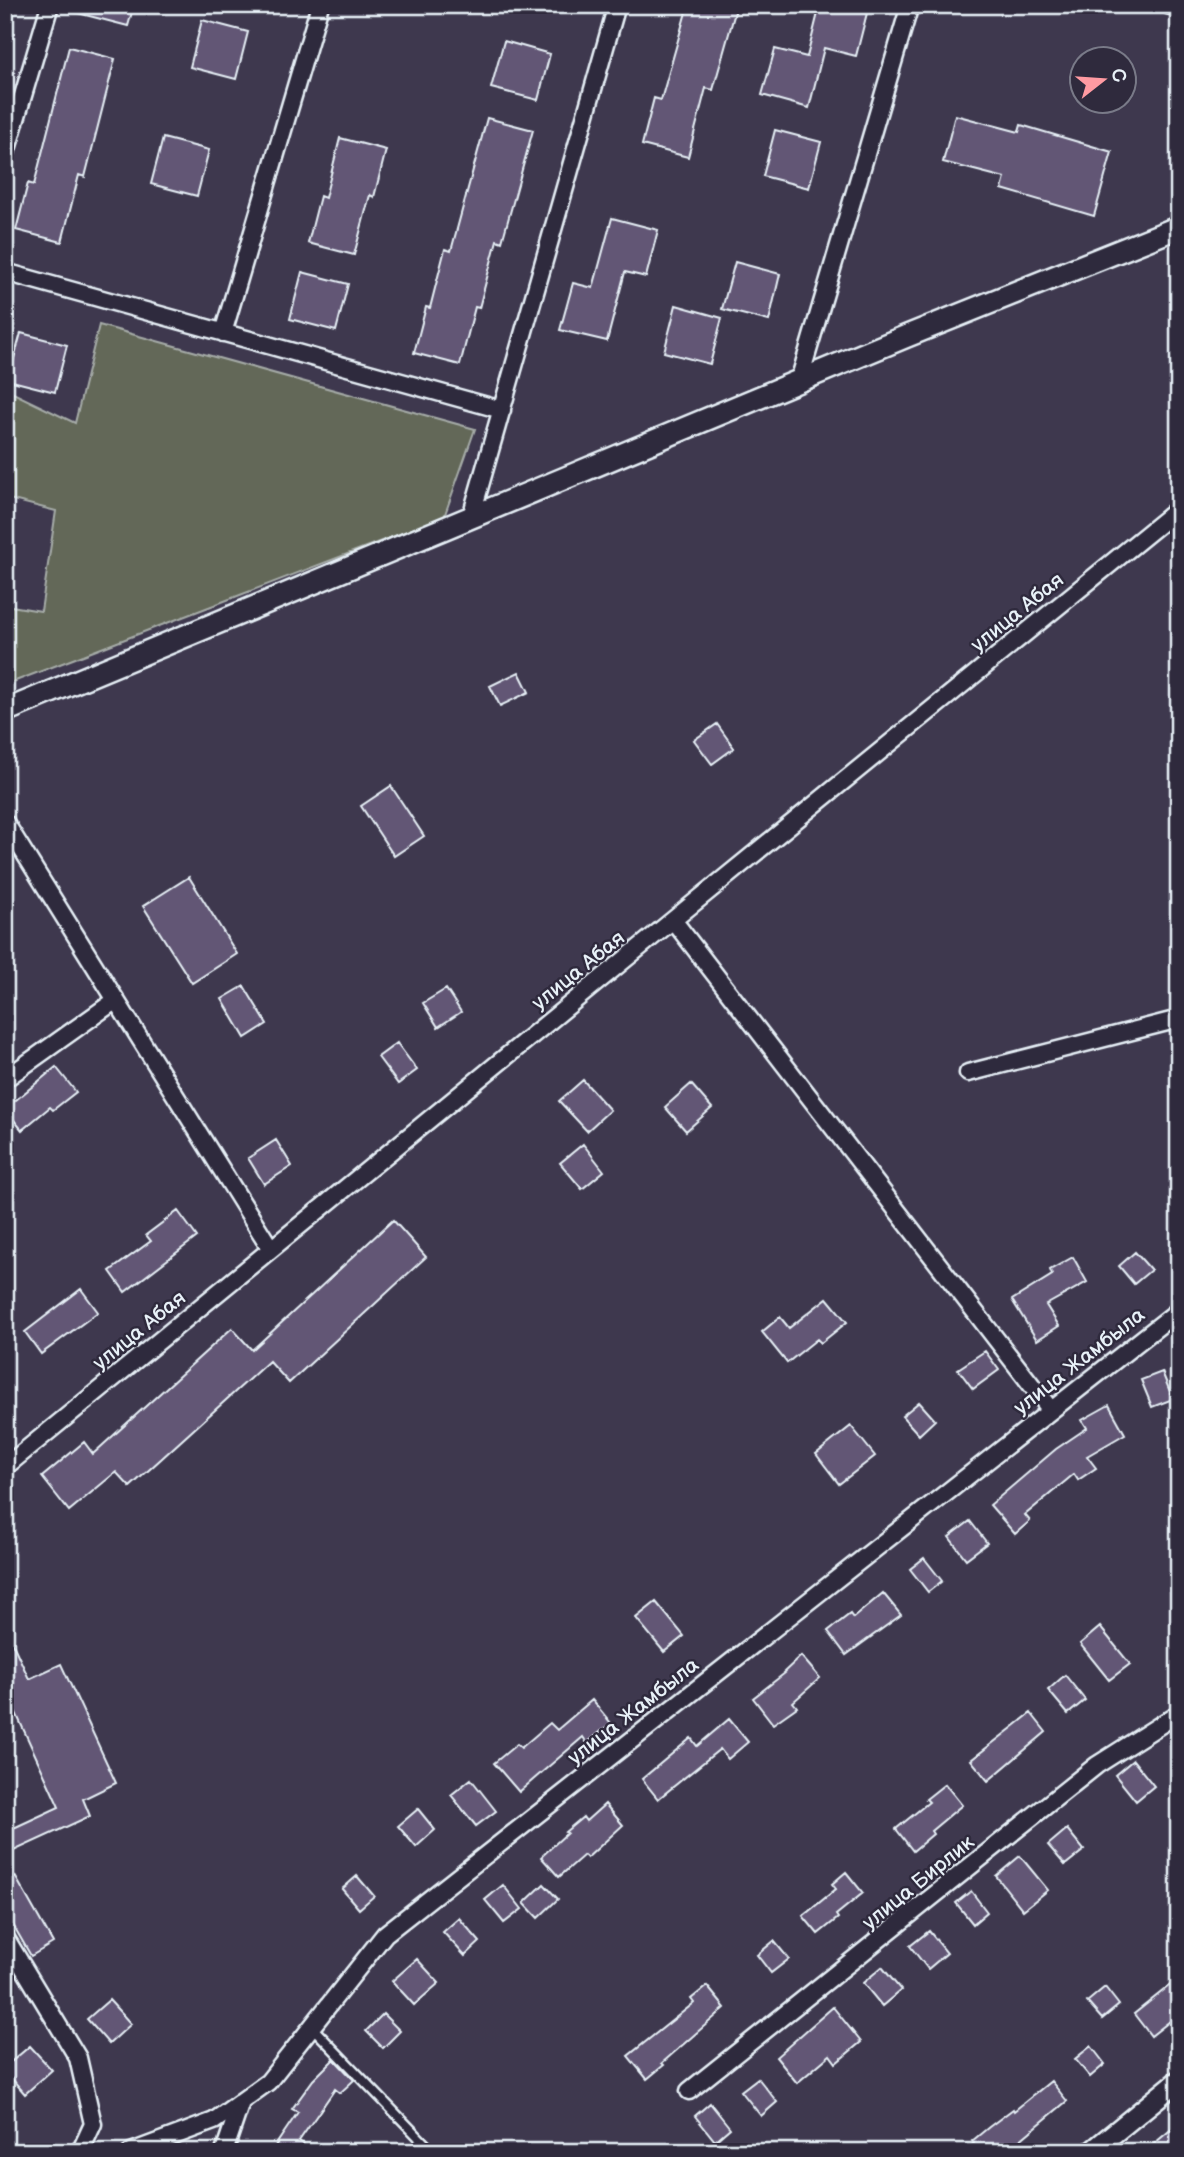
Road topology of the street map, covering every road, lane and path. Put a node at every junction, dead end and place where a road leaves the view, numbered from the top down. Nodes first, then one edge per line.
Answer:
1 (50, 5) edge
2 (320, 5) edge
3 (617, 5) edge
4 (910, 5) edge
5 (1168, 5) edge
6 (1179, 8) edge
7 (5, 156) edge
8 (1178, 228) edge
9 (5, 272) edge
10 (223, 333) junction
11 (799, 381) junction
12 (502, 410) junction
13 (1179, 508) edge
14 (471, 517) junction
15 (5, 711) edge
16 (8, 831) edge
17 (673, 920) junction
18 (116, 1000) junction
19 (1179, 1019) edge
20 (968, 1073) dead end
21 (5, 1079) edge
22 (271, 1250) junction
23 (1179, 1310) edge
24 (1050, 1409) junction
25 (5, 1468) edge
26 (1179, 1713) edge
27 (5, 1937) edge
28 (312, 2027) junction
29 (1179, 2080) edge
30 (689, 2091) dead end
31 (241, 2102) junction
32 (80, 2152) edge
33 (131, 2152) edge
34 (223, 2152) edge
35 (433, 2152) edge
36 (1091, 2152) edge

1 - 7 street
2 - 10 street
3 - 12 street
4 - 11 street
5 - 6 street
8 - 11 main road
9 - 10 street
10 - 12 street
11 - 14 main road
12 - 14 street
13 - 17 street, улица Абая
14 - 15 main road
16 - 18 street
17 - 22 street, улица Абая
17 - 24 street
18 - 21 street
18 - 22 street
19 - 20 street
22 - 25 street, улица Абая
23 - 24 street, улица Жамбыла
24 - 28 street, улица Жамбыла
26 - 30 street, улица Бирлик
27 - 32 street
28 - 31 street, улица Жамбыла
28 - 35 lane
29 - 36 street
31 - 33 street, улица Жамбыла
31 - 34 street

